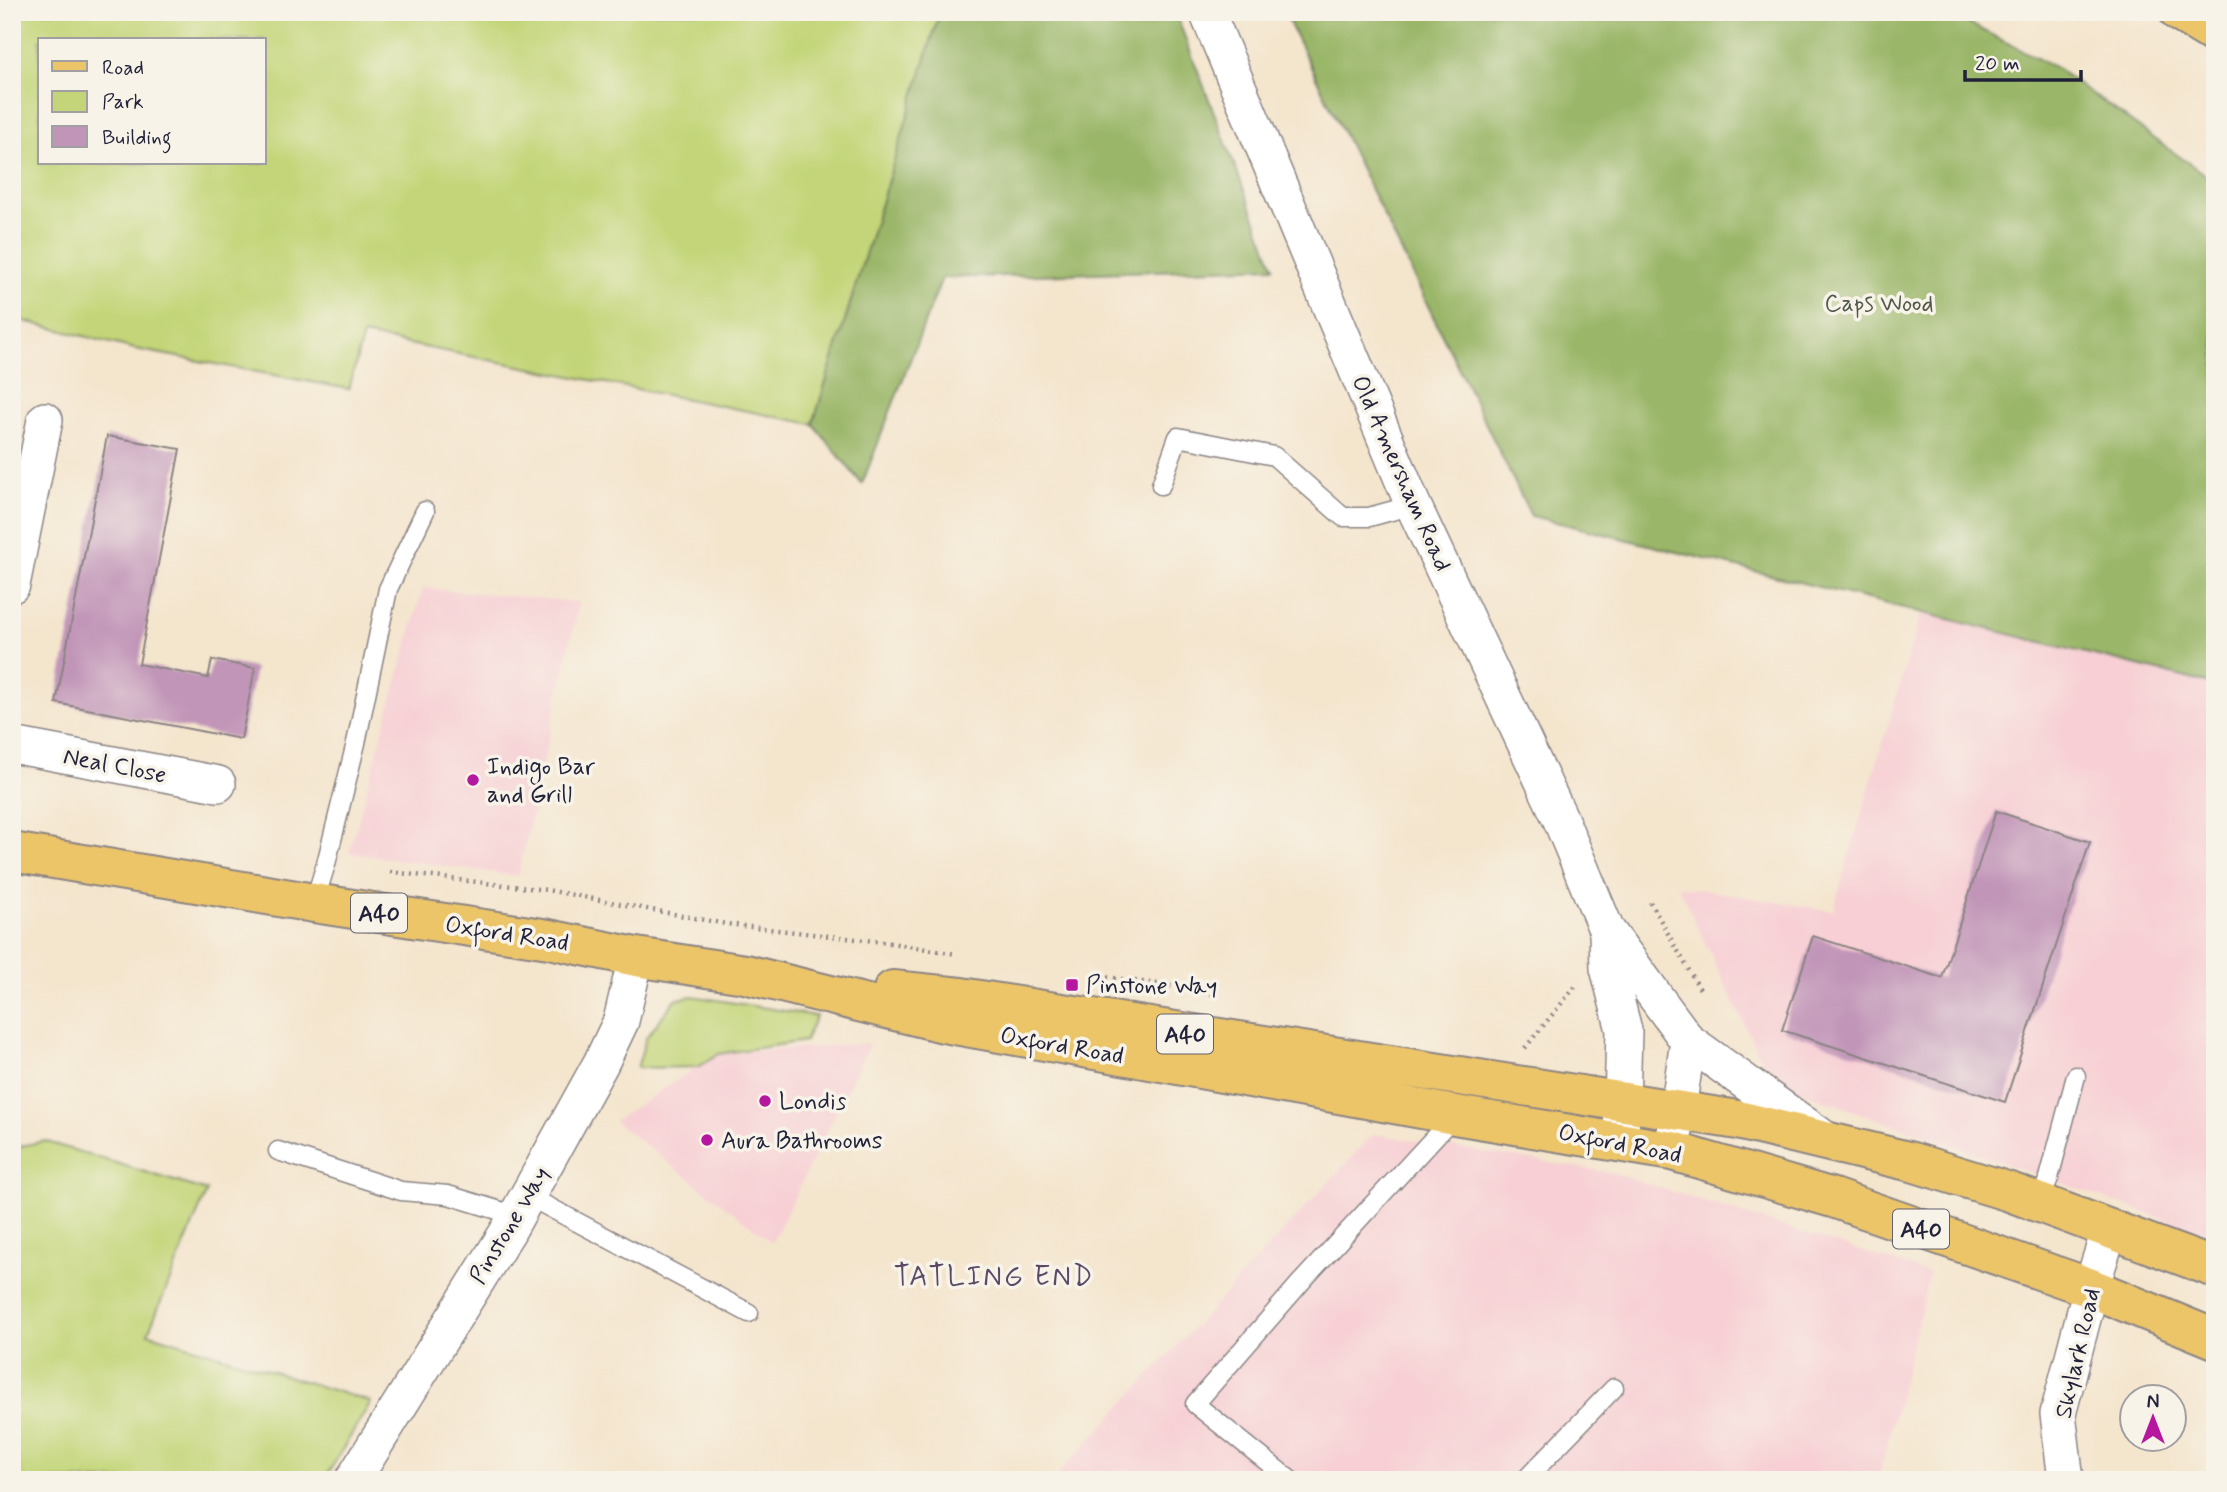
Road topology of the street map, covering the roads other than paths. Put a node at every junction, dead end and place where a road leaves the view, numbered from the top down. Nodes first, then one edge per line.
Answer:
1 (1207, 12) edge
2 (2179, 12) edge
3 (2215, 34) edge
4 (45, 420) dead end
5 (1161, 485) dead end
6 (1413, 505) junction
7 (425, 512) dead end
8 (12, 585) edge
9 (12, 745) edge
10 (218, 784) dead end
11 (12, 852) edge
12 (314, 903) junction
13 (1606, 929) junction
14 (636, 957) junction
15 (745, 974) junction
16 (1688, 1041) junction
17 (2076, 1076) dead end
18 (1624, 1101) junction
19 (1676, 1111) junction
20 (1455, 1115) junction
21 (1621, 1141) junction
22 (1828, 1142) junction
23 (278, 1151) dead end
24 (1672, 1151) junction
25 (2039, 1202) junction
26 (522, 1206) junction
27 (2110, 1228) junction
28 (2215, 1268) edge
29 (2091, 1288) junction
30 (749, 1313) dead end
31 (2215, 1339) edge
32 (1614, 1388) dead end
33 (2069, 1479) edge
34 (353, 1480) edge
35 (1290, 1480) edge
36 (1525, 1480) edge

1 - 6 street, Old Amersham Road
2 - 3 main road
4 - 8 street
5 - 6 lane
6 - 13 street, Old Amersham Road
7 - 12 lane
9 - 10 street, Neal Close
11 - 12 main road, Oxford Road / A40
12 - 14 main road, Oxford Road / A40
13 - 16 street, Old Amersham Road
13 - 18 street, Old Amersham Road
14 - 15 main road, Oxford Road / A40
14 - 26 street, Pinstone Way
15 - 18 main road, A40
15 - 20 main road, Oxford Road / A40
16 - 19 street
16 - 22 street, Old Amersham Road
17 - 25 lane
18 - 19 main road, A40
18 - 21 street, Old Amersham Road
19 - 22 main road, A40
19 - 24 street
20 - 21 main road, Oxford Road / A40
20 - 35 lane
21 - 24 main road, Oxford Road / A40
22 - 25 main road, A40
23 - 26 lane
24 - 29 main road, Oxford Road / A40
25 - 27 main road, A40
26 - 30 lane
26 - 34 street, Pinstone Way
27 - 28 main road, A40
27 - 29 street, Skylark Road
29 - 31 main road, Oxford Road / A40
29 - 33 street, Skylark Road
32 - 36 lane

